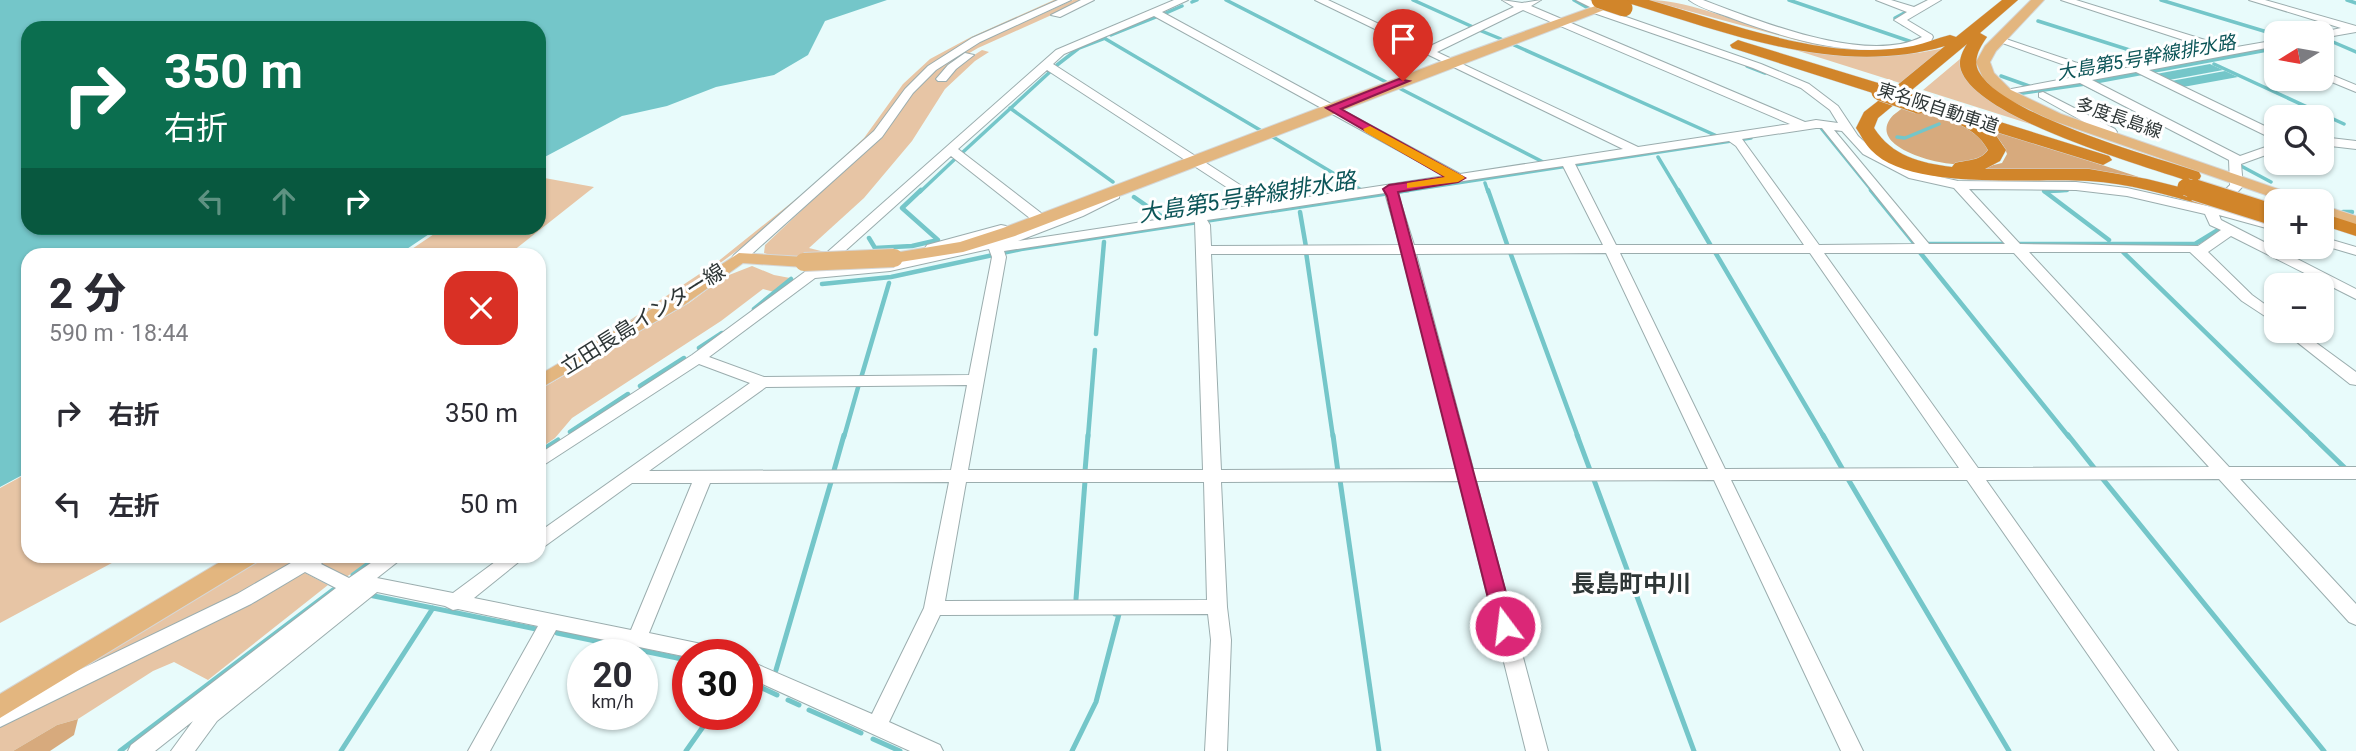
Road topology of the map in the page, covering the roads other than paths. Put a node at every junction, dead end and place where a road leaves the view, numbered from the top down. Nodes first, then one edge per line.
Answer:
1 (1066, 0) edge
2 (1089, 0) edge
3 (1183, 0) edge
4 (1320, 0) edge
5 (1507, 0) edge
6 (1536, 0) edge
7 (1581, 0) edge
8 (1694, 0) edge
9 (1881, 0) edge
10 (1936, 0) edge
11 (2011, 0) edge
12 (2021, 0) edge
13 (2038, 0) edge
14 (2066, 0) edge
15 (2253, 0) edge
16 (1629, 2) edge
17 (1522, 6) junction
18 (1599, 6) edge
19 (1914, 11) junction
20 (1154, 12) junction
21 (1560, 22) junction
22 (2355, 29) edge
23 (2334, 33) edge
24 (1973, 35) junction
25 (1999, 40) junction
26 (2264, 49) edge
27 (1427, 52) junction
28 (2231, 52) junction
29 (1451, 63) junction
30 (1047, 65) junction
31 (2143, 71) junction
32 (2102, 75) junction
33 (942, 79) dead end
34 (2334, 79) edge
35 (2085, 81) junction
36 (1884, 89) junction
37 (2356, 89) edge
38 (2007, 93) junction
39 (2043, 95) dead end
40 (1920, 101) junction
41 (1332, 108) junction
42 (1805, 125) junction
43 (1828, 127) junction
44 (1848, 128) junction
45 (2264, 131) edge
46 (2109, 135) junction
47 (1735, 139) junction
48 (2334, 142) edge
49 (2356, 145) edge
50 (951, 151) junction
51 (1636, 151) junction
52 (2264, 151) edge
53 (2238, 160) junction
54 (1197, 161) junction
55 (1569, 165) junction
56 (1458, 178) junction
57 (2236, 178) junction
58 (2190, 181) junction
59 (1134, 184) junction
60 (1958, 185) junction
61 (2266, 189) edge
62 (1391, 192) junction
63 (2264, 202) edge
64 (2208, 205) junction
65 (1268, 208) junction
66 (2264, 212) edge
67 (1036, 216) junction
68 (2264, 216) edge
69 (2339, 219) edge
70 (1201, 221) junction
71 (2264, 223) edge
72 (2231, 230) junction
73 (2356, 231) edge
74 (2334, 237) edge
75 (2356, 243) edge
76 (1923, 245) junction
77 (2334, 245) edge
78 (2015, 246) junction
79 (1611, 249) junction
80 (1815, 249) junction
81 (997, 250) junction
82 (1204, 250) junction
83 (1408, 250) junction
84 (2199, 251) junction
85 (2356, 251) edge
86 (832, 255) junction
87 (739, 258) junction
88 (807, 268) junction
89 (2353, 291) edge
90 (2264, 311) edge
91 (2307, 343) edge
92 (697, 358) junction
93 (546, 379) edge
94 (975, 380) junction
95 (2356, 380) edge
96 (762, 382) junction
97 (546, 457) edge
98 (2356, 473) edge
99 (1973, 474) junction
100 (2224, 474) junction
101 (1719, 475) junction
102 (1212, 476) junction
103 (1466, 476) junction
104 (627, 477) junction
105 (958, 477) junction
106 (703, 478) junction
107 (546, 536) edge
108 (237, 563) edge
109 (309, 563) edge
110 (317, 563) edge
111 (387, 563) edge
112 (507, 563) edge
113 (360, 585) junction
114 (453, 603) junction
115 (1217, 607) junction
116 (934, 608) junction
117 (2356, 617) edge
118 (551, 621) junction
119 (638, 637) junction
120 (672, 645) edge
121 (763, 675) edge
122 (0, 708) edge
123 (0, 718) edge
124 (877, 725) junction
125 (139, 751) edge
126 (182, 751) edge
127 (479, 751) edge
128 (932, 751) edge
129 (1216, 751) edge
130 (1537, 751) edge
131 (1852, 751) edge
132 (2167, 751) edge

1 - 87 street
2 - 33 street
3 - 20 street
4 - 27 street
5 - 17 street
6 - 17 street
7 - 18 street
8 - 19 street
9 - 19 street
10 - 19 street
11 - 24 highway
12 - 24 highway
13 - 25 main road, 多度長島線
14 - 28 street
15 - 22 street
16 - 18 main road, 立田長島インター線
16 - 24 highway
16 - 36 highway, 東名阪自動車道
16 - 36 highway
17 - 21 street
17 - 27 street
18 - 21 main road, 立田長島インター線
18 - 44 street
20 - 30 street
20 - 41 street
21 - 29 main road, 立田長島インター線
21 - 42 street
22 - 23 street
24 - 40 highway
24 - 58 highway
24 - 64 highway
25 - 32 street
25 - 38 main road, 多度長島線
26 - 28 street
27 - 29 street
28 - 31 street
29 - 41 main road, 立田長島インター線
29 - 51 street
30 - 50 street
30 - 54 street
31 - 32 street
31 - 45 street
32 - 35 street
34 - 37 street
35 - 38 street
35 - 53 street
36 - 40 highway, bridge
38 - 46 main road, 多度長島線
39 - 46 street
40 - 58 highway, 東名阪自動車道
41 - 54 main road, 立田長島インター線
41 - 56 street
42 - 43 street
42 - 47 street
43 - 44 street
43 - 76 street
44 - 60 street
46 - 57 main road, 多度長島線
47 - 51 street
47 - 80 street
48 - 49 street
50 - 67 street
50 - 86 street
51 - 55 street
52 - 53 street
53 - 57 street
54 - 59 main road, 立田長島インター線
54 - 65 street
55 - 56 street
55 - 79 street
56 - 62 street
57 - 61 main road, 多度長島線
57 - 64 street
58 - 63 highway, 東名阪自動車道
58 - 66 highway, 東名阪自動車道, bridge
59 - 67 street
59 - 81 street
59 - 88 main road, 立田長島インター線, bridge
60 - 64 street
60 - 78 street
62 - 65 street
62 - 83 street
64 - 68 highway, bridge
64 - 71 street
64 - 72 street
65 - 70 street
67 - 86 street
69 - 73 highway
70 - 81 street
70 - 82 street
72 - 84 street
72 - 89 street
74 - 75 highway
76 - 78 street
76 - 80 street
77 - 85 street
78 - 84 street
78 - 100 street
79 - 80 street
79 - 83 street
79 - 101 street
80 - 99 street
81 - 88 street
81 - 94 street
82 - 83 street
82 - 102 street
83 - 103 street
84 - 90 street
86 - 88 street
87 - 88 main road, 立田長島インター線
87 - 93 main road, 立田長島インター線
88 - 92 street
91 - 95 street
92 - 96 street
92 - 97 street
94 - 96 street
94 - 105 street
96 - 104 street
98 - 100 street
99 - 100 street
99 - 101 street
99 - 132 street
100 - 117 street
101 - 103 street
101 - 131 street
102 - 103 street
102 - 105 street
102 - 115 street
103 - 130 street
104 - 106 street
104 - 107 street
105 - 106 street
105 - 116 street
106 - 119 street
108 - 122 main road
109 - 123 street
110 - 113 street
111 - 113 street
112 - 114 street
113 - 114 street
113 - 125 street
113 - 126 street
114 - 118 street
115 - 116 street
115 - 129 street
116 - 124 street
118 - 119 street
118 - 127 street
119 - 120 street
121 - 124 street
124 - 128 street

